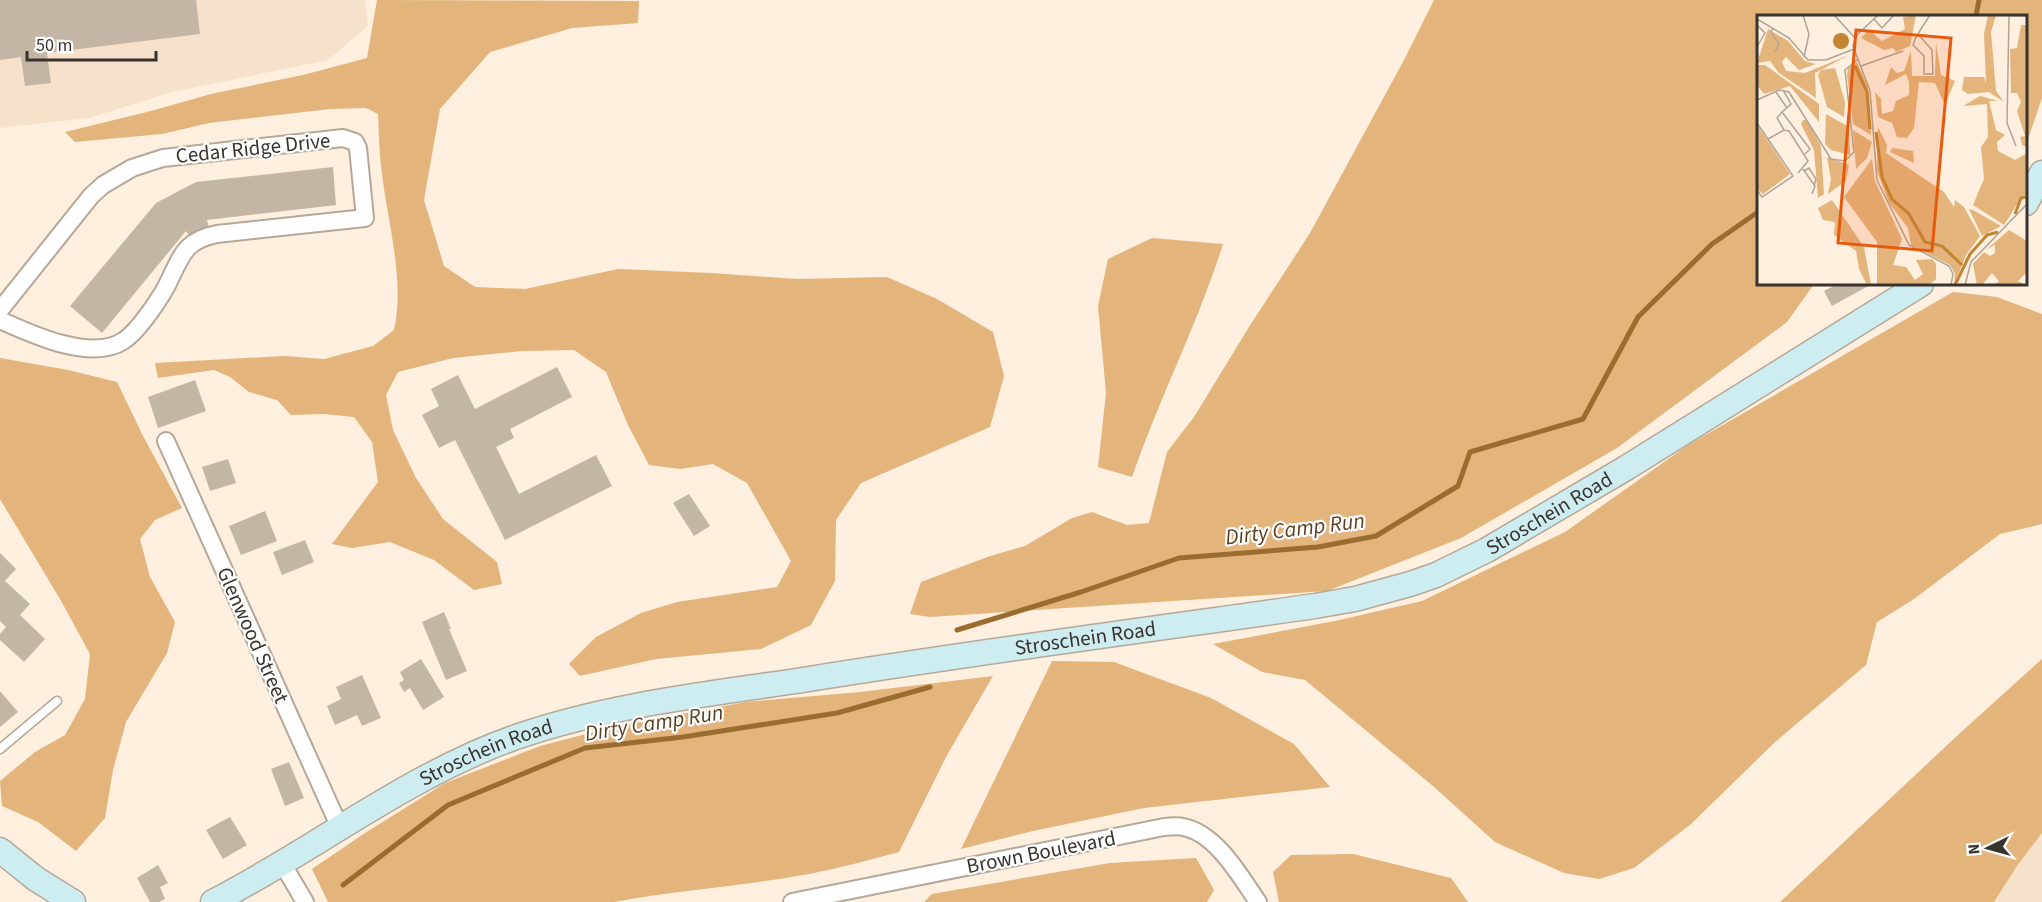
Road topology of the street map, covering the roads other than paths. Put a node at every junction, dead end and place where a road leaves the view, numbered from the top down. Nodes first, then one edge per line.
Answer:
1 (2042, 173) edge
2 (2027, 199) edge
3 (1919, 285) edge
4 (0, 310) edge
5 (0, 320) edge
6 (166, 441) dead end
7 (57, 701) dead end
8 (0, 749) edge
9 (340, 828) junction
10 (0, 850) edge
11 (282, 863) junction
12 (73, 902) edge
13 (213, 902) edge
14 (304, 902) edge
15 (792, 902) edge
16 (1258, 902) edge

1 - 2 street
3 - 9 street, Stroschein Road
4 - 5 street, Cedar Ridge Drive
6 - 9 street, Glenwood Street
7 - 8 lane
9 - 11 street, Stroschein Road
10 - 12 street
11 - 13 street, Stroschein Road
11 - 14 street
15 - 16 street, Brown Boulevard

